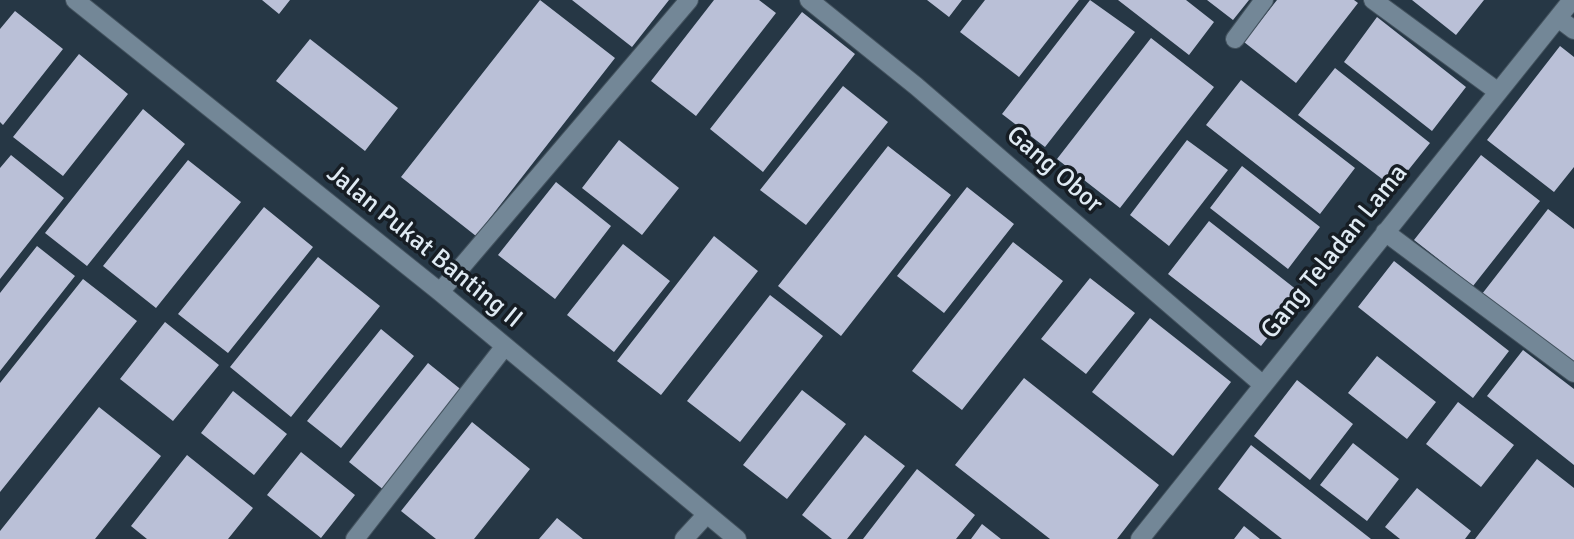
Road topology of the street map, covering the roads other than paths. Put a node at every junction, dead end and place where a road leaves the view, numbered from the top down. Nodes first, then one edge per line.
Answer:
1 (75, 0) edge
2 (689, 0) edge
3 (809, 0) edge
4 (1264, 0) edge
5 (1373, 0) edge
6 (1572, 0) edge
7 (1558, 18) junction
8 (1574, 30) edge
9 (1235, 38) dead end
10 (1497, 91) junction
11 (1385, 232) junction
12 (440, 292) junction
13 (505, 346) junction
14 (1574, 373) edge
15 (1262, 384) junction
16 (707, 514) junction
17 (355, 539) edge
18 (684, 539) edge
19 (737, 539) edge
20 (1140, 539) edge

1 - 12 street, Jalan Pukat Banting II
2 - 12 street
3 - 15 street, Gang Obor
4 - 9 street
5 - 10 street
6 - 7 street, Gang Teladan Lama
7 - 8 street
7 - 10 street, Gang Teladan Lama
10 - 11 street, Gang Teladan Lama
11 - 14 street
11 - 15 street, Gang Teladan Lama
12 - 13 street, Jalan Pukat Banting II
13 - 16 street, Jalan Pukat Banting II
13 - 17 street
15 - 20 street, Gang Teladan Lama
16 - 18 street
16 - 19 street, Jalan Pukat Banting II

